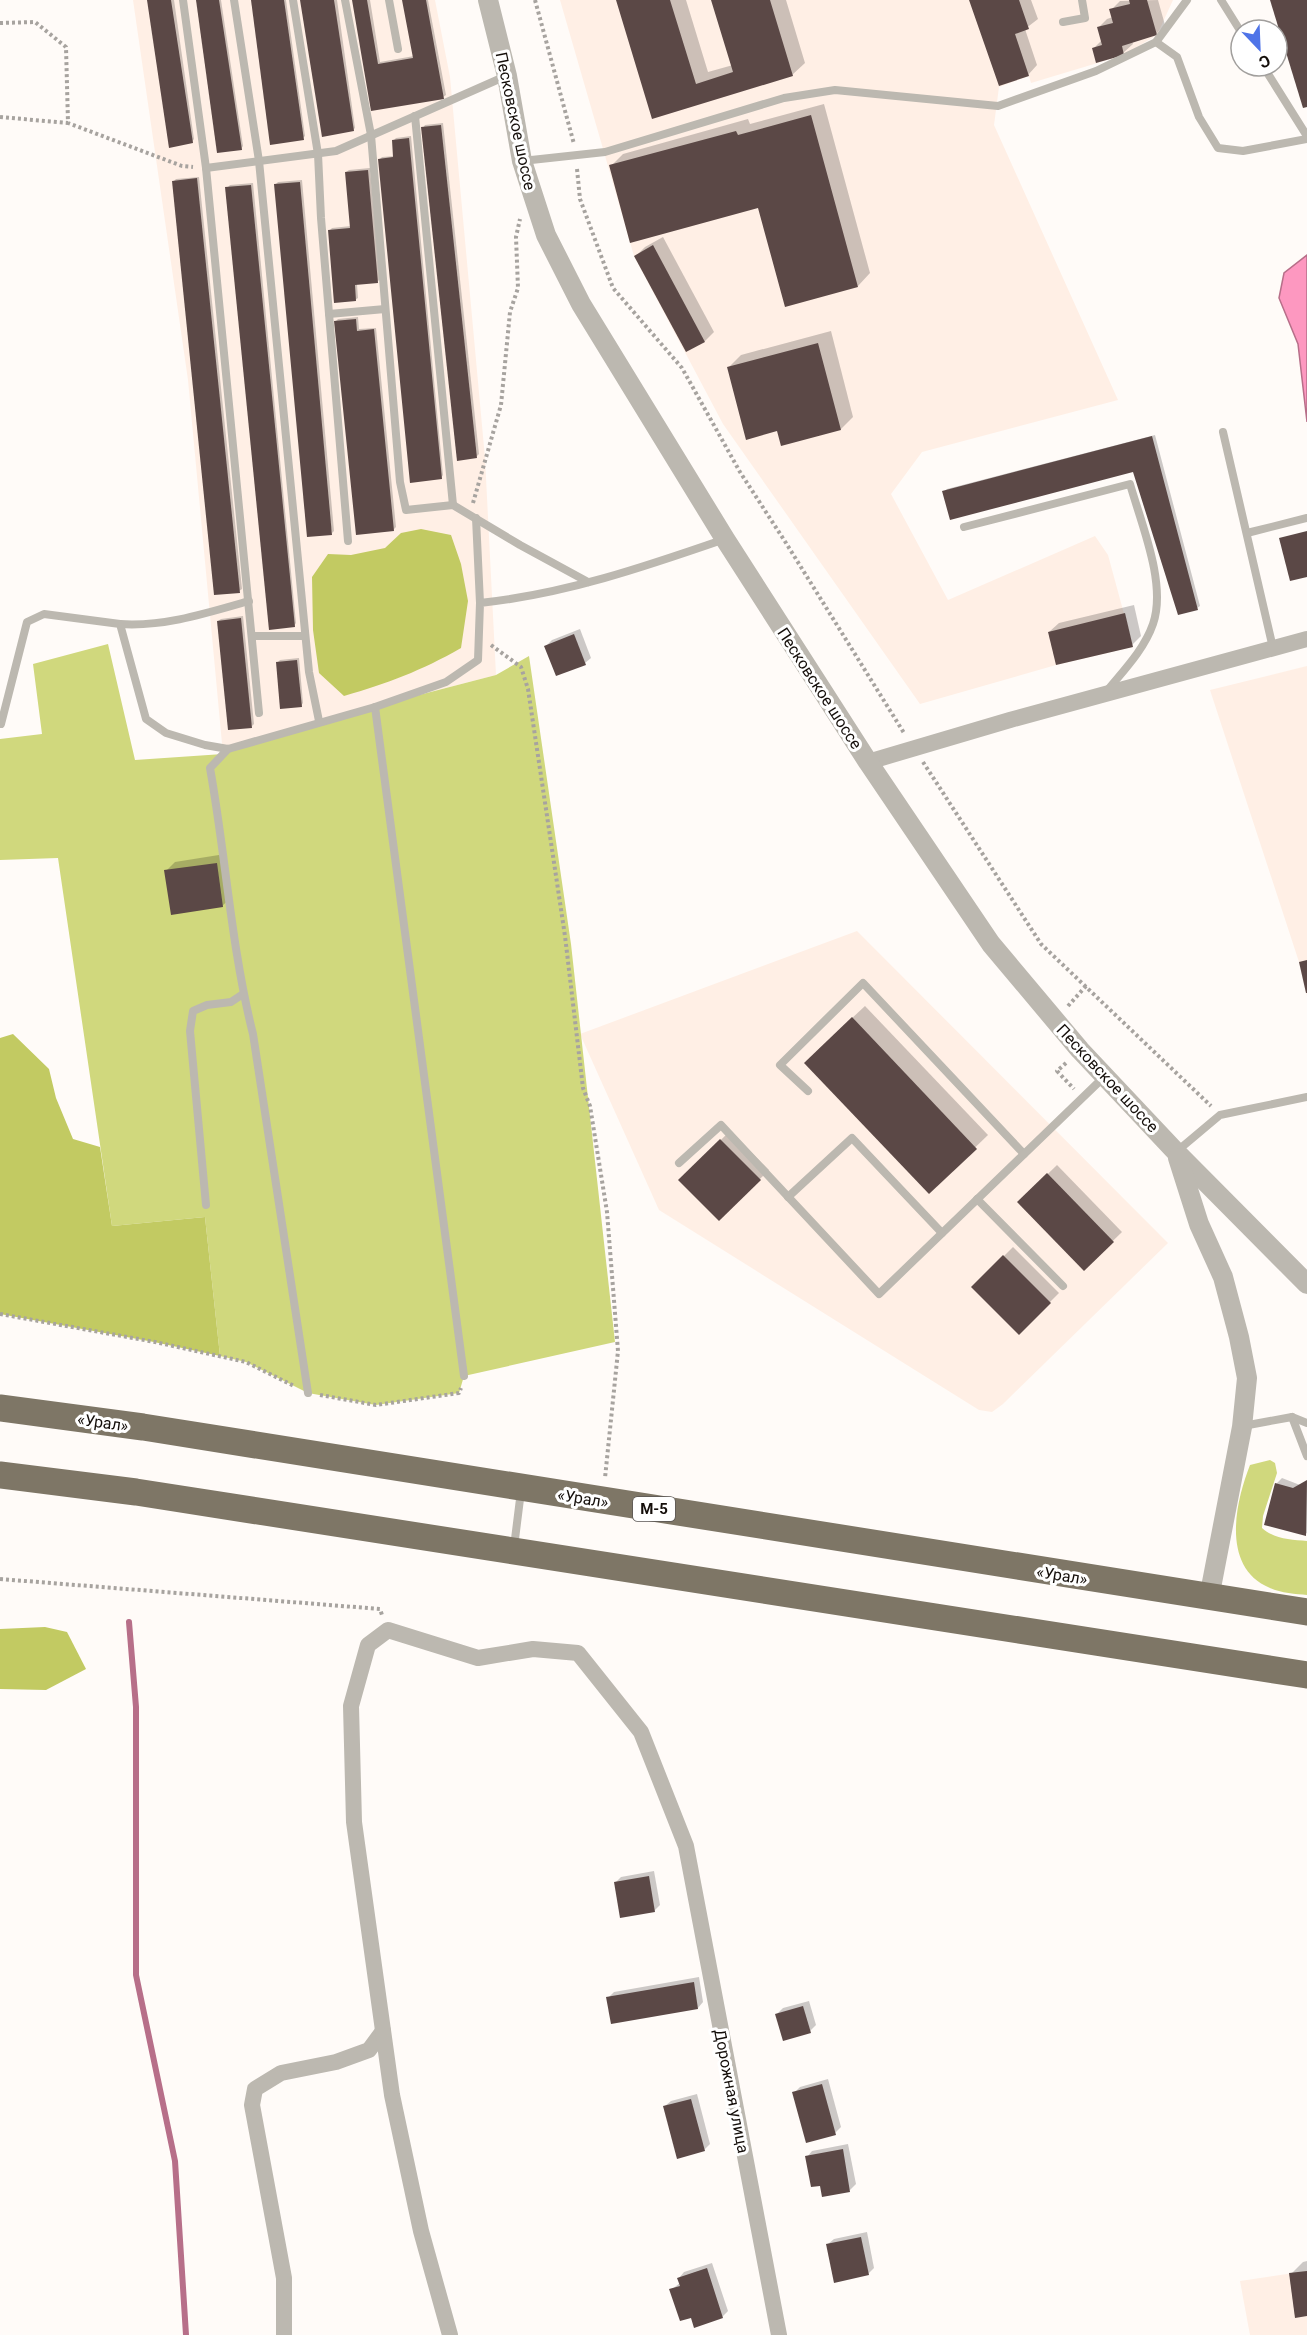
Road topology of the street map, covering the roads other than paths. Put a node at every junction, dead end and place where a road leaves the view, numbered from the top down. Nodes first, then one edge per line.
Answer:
1 (183, 0) edge
2 (234, 0) edge
3 (293, 0) edge
4 (345, 0) edge
5 (389, 0) edge
6 (489, 0) edge
7 (1082, 0) edge
8 (1187, 0) edge
9 (1221, 0) edge
10 (1232, 18) edge
11 (1063, 22) dead end
12 (1156, 42) junction
13 (398, 49) dead end
14 (507, 76) junction
15 (1270, 78) edge
16 (415, 116) junction
17 (371, 135) junction
18 (1307, 138) edge
19 (318, 154) junction
20 (259, 161) junction
21 (522, 161) junction
22 (206, 168) junction
23 (386, 309) junction
24 (330, 314) junction
25 (1223, 432) dead end
26 (453, 505) junction
27 (476, 518) junction
28 (1307, 518) edge
29 (964, 527) dead end
30 (1247, 533) junction
31 (725, 539) junction
32 (348, 541) dead end
33 (588, 582) junction
34 (249, 601) junction
35 (480, 603) junction
36 (120, 624) junction
37 (252, 636) junction
38 (305, 636) junction
39 (1307, 639) edge
40 (1273, 648) junction
41 (1103, 695) junction
42 (375, 707) junction
43 (260, 713) dead end
44 (318, 721) junction
45 (1, 724) edge
46 (228, 748) junction
47 (868, 762) junction
48 (243, 994) junction
49 (1106, 1076) junction
50 (808, 1091) dead end
51 (1307, 1097) edge
52 (1176, 1152) junction
53 (1024, 1154) junction
54 (679, 1163) dead end
55 (788, 1197) junction
56 (977, 1199) junction
57 (1225, 1202) junction
58 (206, 1205) dead end
59 (1199, 1224) junction
60 (942, 1233) junction
61 (1307, 1284) edge
62 (1063, 1286) dead end
63 (464, 1376) road end
64 (308, 1393) road end
65 (0, 1408) edge
66 (1292, 1417) junction
67 (1307, 1423) edge
68 (1242, 1427) junction
69 (1307, 1456) edge
70 (0, 1475) edge
71 (521, 1488) junction
72 (514, 1551) junction
73 (1209, 1598) junction
74 (1307, 1612) edge
75 (1307, 1675) edge
76 (383, 2031) junction
77 (284, 2335) edge
78 (450, 2335) edge
79 (778, 2335) edge

1 - 22 lane
2 - 20 lane
3 - 19 lane
4 - 17 lane
5 - 13 lane
6 - 14 street, Песковское шоссе
7 - 11 lane
8 - 12 lane
9 - 10 lane
12 - 18 lane
12 - 21 lane
14 - 16 lane
14 - 21 street, Песковское шоссе
15 - 18 lane
16 - 17 lane
16 - 26 lane
17 - 19 lane
17 - 23 lane
19 - 20 lane
19 - 24 lane
20 - 22 lane
20 - 38 lane
21 - 31 street, Песковское шоссе
22 - 34 lane
23 - 24 lane
23 - 26 lane
24 - 32 lane
25 - 30 lane
26 - 27 lane
27 - 33 lane
27 - 35 lane
28 - 30 lane
29 - 41 lane
30 - 40 lane
31 - 33 lane
31 - 47 street, Песковское шоссе
33 - 35 lane
34 - 36 lane
34 - 37 lane
35 - 42 lane
36 - 45 lane
36 - 46 lane
37 - 38 lane
37 - 43 lane
38 - 44 lane
39 - 40 street
40 - 41 street
41 - 47 street
42 - 44 lane
42 - 63 lane
44 - 46 lane
46 - 48 lane
47 - 49 street, Песковское шоссе
48 - 58 lane
48 - 64 lane
49 - 52 street, Песковское шоссе
49 - 53 lane
50 - 53 lane
51 - 52 lane
52 - 57 street, Песковское шоссе
52 - 59 street
53 - 56 lane
54 - 55 lane
55 - 60 lane
55 - 60 lane
56 - 60 lane
56 - 62 lane
57 - 59 street
57 - 61 street, Песковское шоссе
59 - 68 street
65 - 71 highway, «Урал» / М-5
66 - 67 lane
66 - 68 lane
66 - 69 lane
68 - 73 street
70 - 72 highway
71 - 72 lane
71 - 73 highway, «Урал» / М-5
72 - 75 highway
73 - 74 highway, «Урал» / М-5
76 - 77 street
76 - 78 street
76 - 79 street, Дорожная улица

